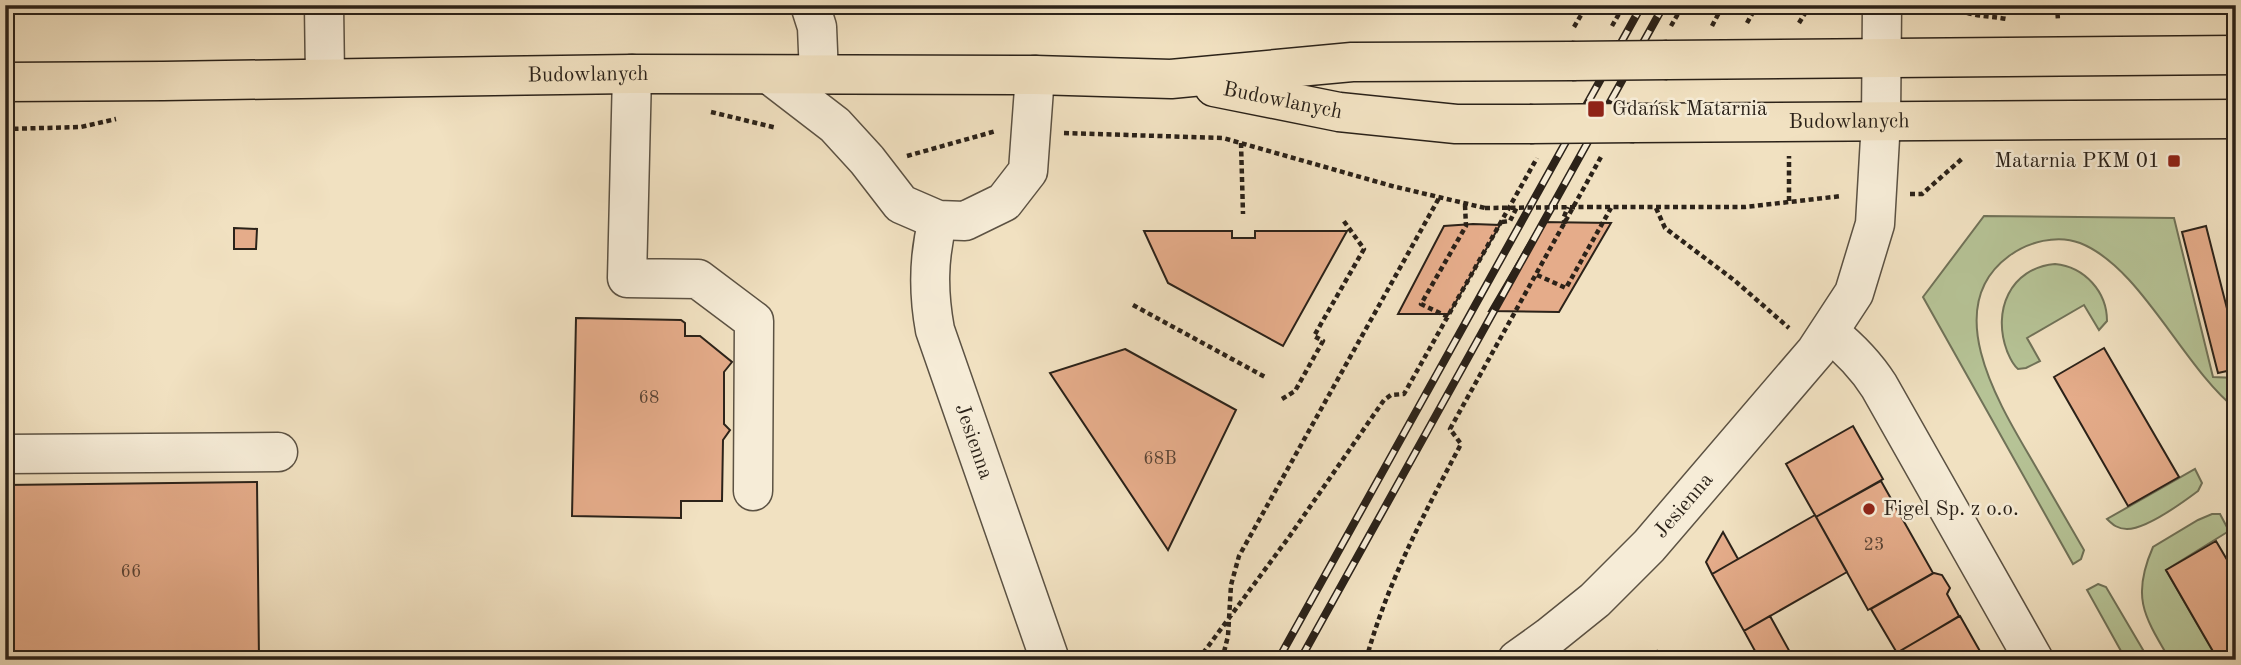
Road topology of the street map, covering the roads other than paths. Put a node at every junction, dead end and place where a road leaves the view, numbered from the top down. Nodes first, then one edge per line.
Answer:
1 (324, 5) edge
2 (810, 5) edge
3 (1882, 5) edge
4 (2236, 55) edge
5 (1882, 57) junction
6 (632, 74) junction
7 (770, 75) junction
8 (819, 75) junction
9 (1035, 75) junction
10 (325, 77) junction
11 (1171, 79) junction
12 (5, 82) edge
13 (2236, 119) edge
14 (1881, 121) junction
15 (938, 220) junction
16 (1823, 342) junction
17 (278, 452) dead end
18 (5, 454) edge
19 (753, 491) dead end
20 (1050, 660) edge
21 (1517, 660) edge
22 (2034, 660) edge

1 - 10 street
2 - 8 street
3 - 5 street, Jesienna
4 - 5 main road, Budowlanych
5 - 11 main road, Budowlanych, bridge
5 - 14 street, Jesienna
6 - 7 main road, Budowlanych
6 - 10 main road, Budowlanych
6 - 19 street
7 - 8 main road, Budowlanych
7 - 15 street
8 - 9 main road, Budowlanych
9 - 11 main road, Budowlanych
9 - 15 street
10 - 12 main road, Budowlanych
11 - 14 main road, Budowlanych, bridge
13 - 14 main road, Budowlanych
14 - 16 street, Jesienna
15 - 20 street, Jesienna
16 - 21 street, Jesienna
16 - 22 street
17 - 18 street

